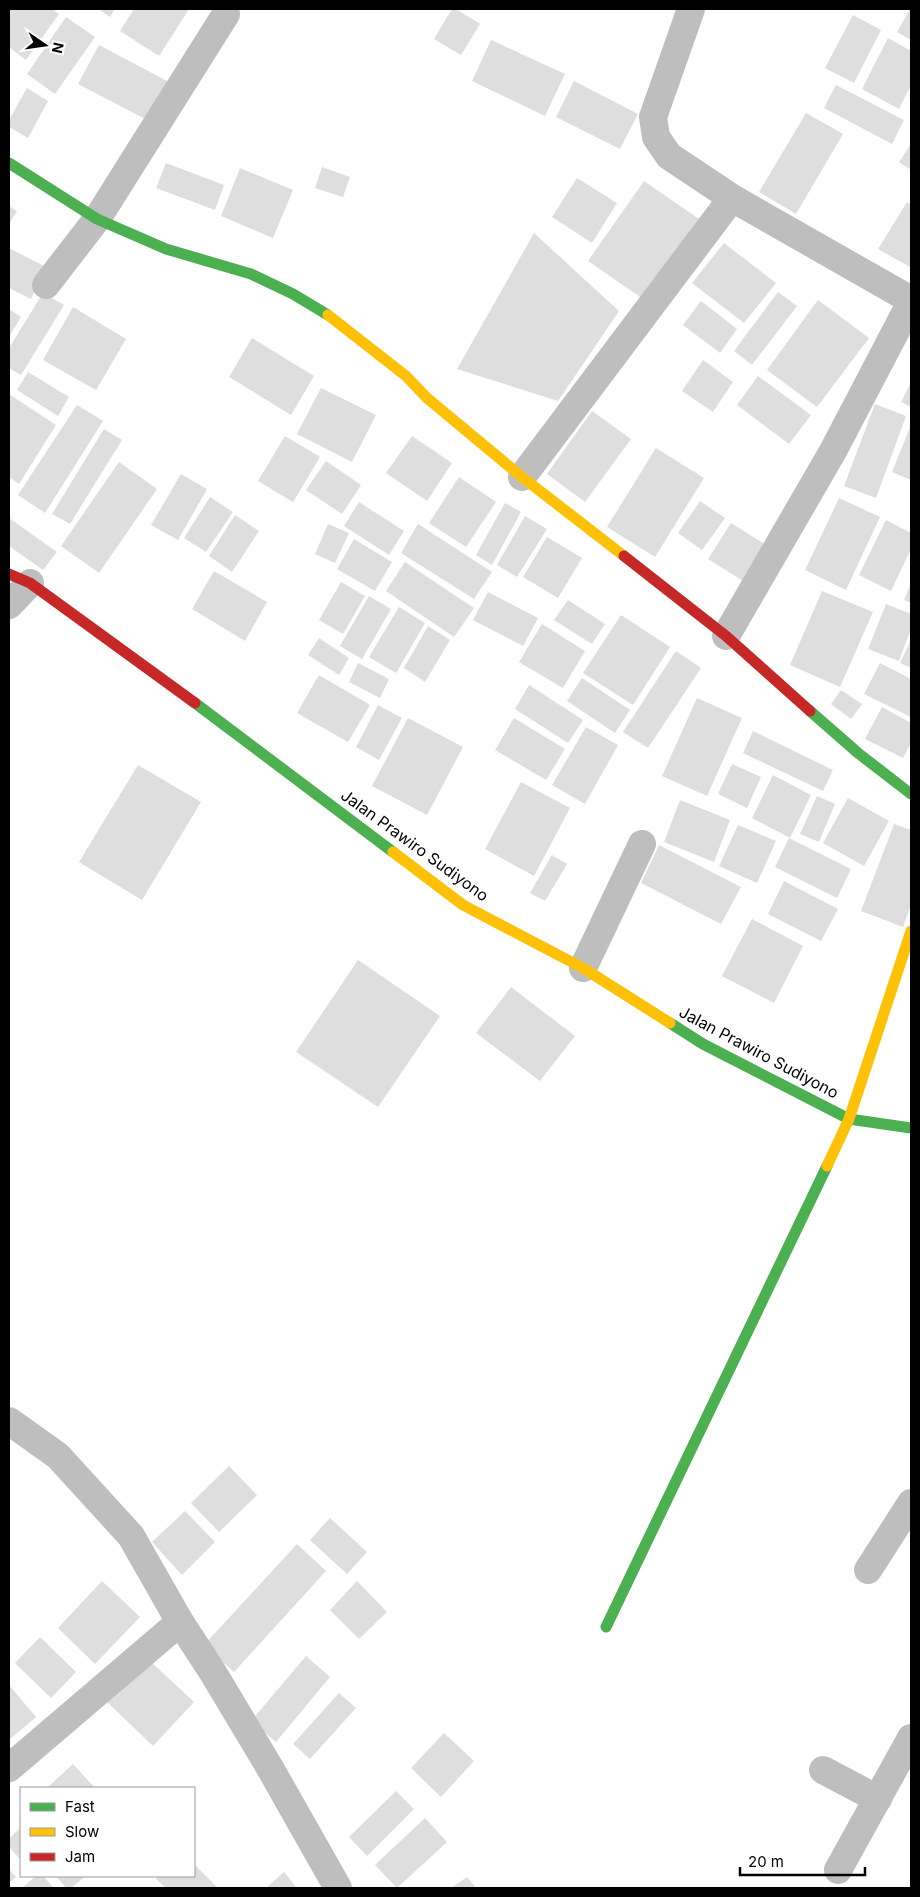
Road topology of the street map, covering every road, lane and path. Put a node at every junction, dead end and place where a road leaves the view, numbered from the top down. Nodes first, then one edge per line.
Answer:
1 (691, 9) edge
2 (226, 14) dead end
3 (9, 163) edge
4 (732, 198) junction
5 (97, 218) junction
6 (46, 285) dead end
7 (911, 301) edge
8 (522, 477) junction
9 (19, 578) edge
10 (9, 605) edge
11 (726, 636) junction
12 (911, 794) edge
13 (642, 844) dead end
14 (911, 931) edge
15 (583, 968) junction
16 (849, 1119) junction
17 (911, 1128) edge
18 (9, 1421) edge
19 (911, 1503) edge
20 (868, 1570) dead end
21 (180, 1622) junction
22 (606, 1627) dead end
23 (911, 1738) edge
24 (9, 1768) edge
25 (823, 1770) dead end
26 (878, 1799) junction
27 (838, 1870) dead end
28 (338, 1888) edge

1 - 4 street
2 - 5 street
3 - 5 street
4 - 7 street
4 - 8 street
5 - 6 street
5 - 8 street
7 - 11 street
8 - 11 street
9 - 10 street
9 - 15 street, Jalan Prawiro Sudiyono
11 - 12 street
13 - 15 street
14 - 16 street
15 - 16 street, Jalan Prawiro Sudiyono
16 - 17 street, Jalan Prawiro Sudiyono
16 - 22 street
18 - 21 street
19 - 20 street
21 - 24 street
21 - 28 street
23 - 26 street
25 - 26 street
26 - 27 street

